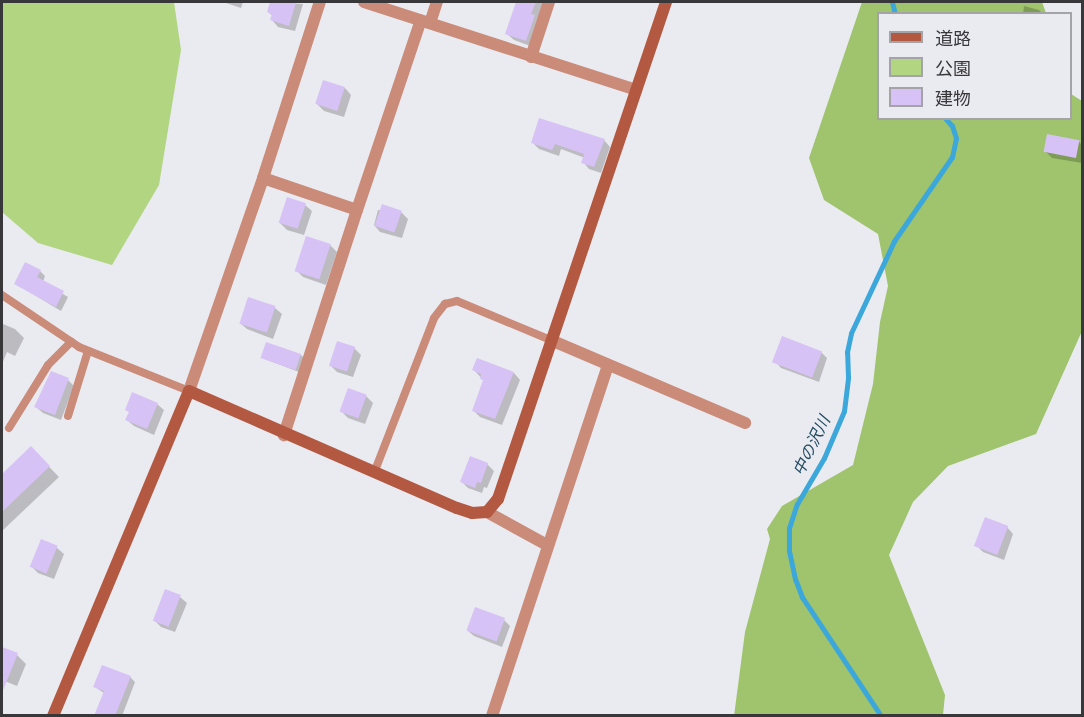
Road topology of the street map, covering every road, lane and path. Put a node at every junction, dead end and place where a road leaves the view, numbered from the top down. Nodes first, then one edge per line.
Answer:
1 (320, 2) edge
2 (364, 2) edge
3 (437, 2) edge
4 (549, 2) edge
5 (666, 2) edge
6 (425, 21) junction
7 (531, 57) junction
8 (636, 90) junction
9 (263, 178) junction
10 (357, 210) junction
11 (2, 295) edge
12 (553, 341) junction
13 (71, 342) junction
14 (88, 351) junction
15 (608, 366) junction
16 (189, 391) junction
17 (68, 416) dead end
18 (745, 423) dead end
19 (9, 428) dead end
20 (284, 435) junction
21 (375, 473) junction
22 (487, 512) junction
23 (547, 545) junction
24 (52, 716) edge
25 (492, 716) edge

1 - 9 street
2 - 6 street
3 - 6 street
4 - 7 street
5 - 8 street
6 - 7 street
6 - 10 street
7 - 8 street
8 - 12 street
9 - 10 street
9 - 16 street
10 - 20 street
11 - 13 lane
12 - 15 street
12 - 21 lane
12 - 22 street
13 - 14 lane
13 - 19 lane
14 - 16 lane
14 - 17 lane
15 - 18 street
15 - 23 street
16 - 20 street
16 - 24 street
20 - 21 street
21 - 22 street
22 - 23 street
23 - 25 street

